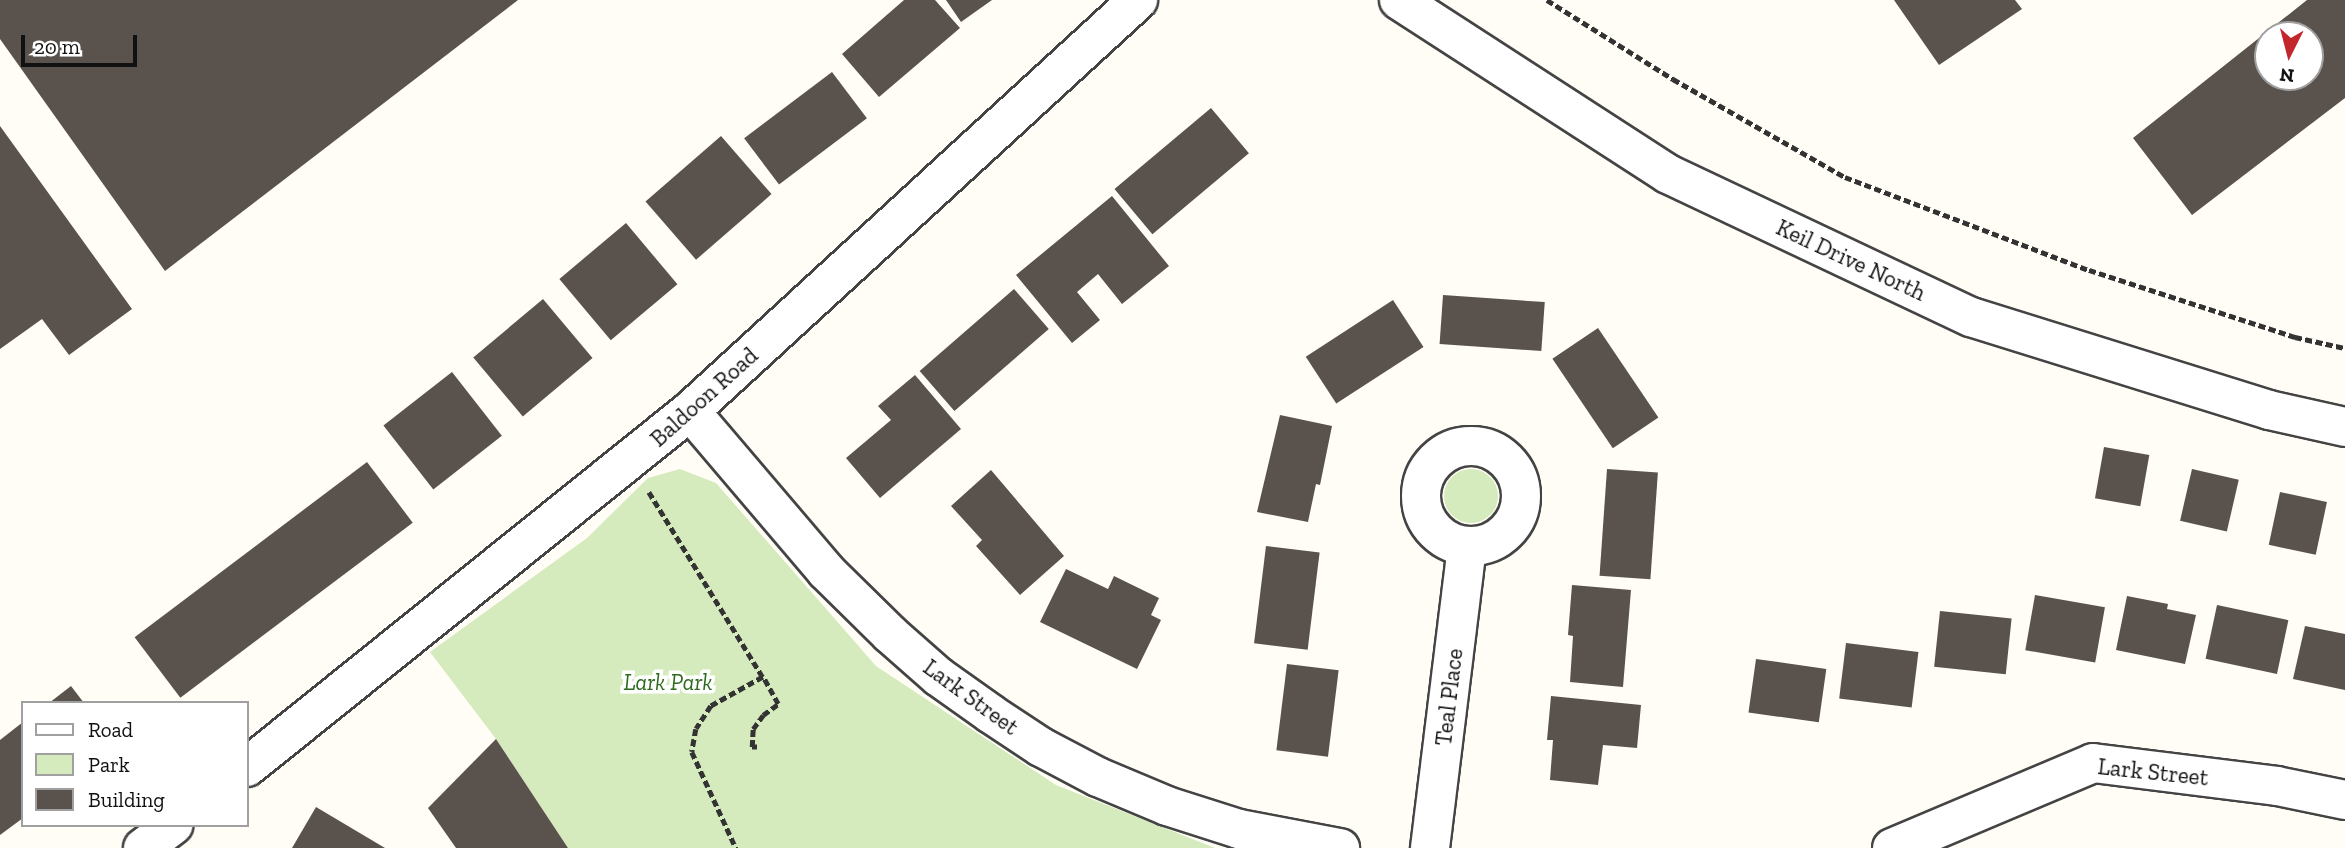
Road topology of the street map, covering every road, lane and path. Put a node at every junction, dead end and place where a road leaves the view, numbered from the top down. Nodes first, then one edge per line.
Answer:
1 (1138, 0) edge
2 (1547, 0) edge
3 (1407, 2) edge
4 (2345, 348) edge
5 (690, 411) junction
6 (2345, 427) edge
7 (628, 463) junction
8 (1466, 546) dead end
9 (763, 677) junction
10 (757, 747) dead end
11 (248, 766) edge
12 (2345, 800) edge
13 (170, 827) edge
14 (143, 848) edge
15 (736, 848) edge
16 (1340, 848) edge
17 (1430, 848) edge
18 (1892, 848) edge

1 - 5 street, Baldoon Road
2 - 4 path
3 - 6 street, Keil Drive North
5 - 7 street, Baldoon Road
5 - 16 street, Lark Street
7 - 9 path
7 - 11 street, Baldoon Road
8 - 17 street, Teal Place
9 - 10 path
9 - 15 path
12 - 18 street, Lark Street
13 - 14 street

